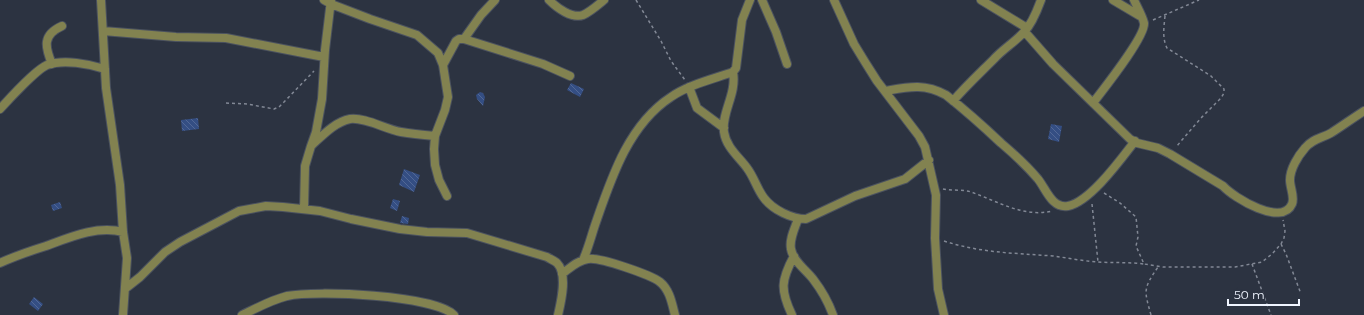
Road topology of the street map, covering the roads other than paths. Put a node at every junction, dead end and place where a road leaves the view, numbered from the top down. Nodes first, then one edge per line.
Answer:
1 (101, 0) edge
2 (495, 0) edge
3 (549, 0) edge
4 (604, 0) edge
5 (750, 0) edge
6 (762, 0) edge
7 (834, 0) edge
8 (981, 0) edge
9 (1041, 0) edge
10 (1113, 0) edge
11 (1134, 0) edge
12 (328, 1) edge
13 (1143, 20) junction
14 (62, 26) dead end
15 (1026, 30) junction
16 (104, 31) junction
17 (464, 39) junction
18 (324, 60) junction
19 (52, 64) junction
20 (787, 64) dead end
21 (443, 65) junction
22 (105, 68) junction
23 (733, 72) junction
24 (570, 76) dead end
25 (690, 87) junction
26 (885, 91) junction
27 (953, 101) junction
28 (1093, 103) junction
29 (0, 109) edge
30 (1364, 110) edge
31 (724, 128) junction
32 (434, 136) junction
33 (1135, 142) junction
34 (311, 146) junction
35 (929, 160) junction
36 (447, 196) dead end
37 (304, 209) junction
38 (798, 219) junction
39 (123, 232) junction
40 (794, 256) junction
41 (583, 260) junction
42 (0, 263) edge
43 (562, 274) junction
44 (126, 288) junction
45 (122, 315) edge
46 (242, 315) edge
47 (454, 315) edge
48 (558, 315) edge
49 (675, 315) edge
50 (792, 315) edge
51 (833, 315) edge
52 (944, 315) edge

1 - 16 street
2 - 17 street
3 - 4 street
5 - 23 street
6 - 20 street
7 - 26 street
8 - 15 street
9 - 15 street
10 - 13 street
11 - 13 street
12 - 18 street
12 - 21 street
13 - 28 street
14 - 19 street
15 - 27 street
15 - 28 street
16 - 18 street
16 - 22 street
17 - 21 street
17 - 24 street
18 - 34 street
19 - 22 street
19 - 29 street
21 - 32 street
22 - 39 street
23 - 25 street
23 - 31 street
25 - 31 street
25 - 41 street
26 - 27 street
26 - 35 street
27 - 33 street
28 - 33 street
30 - 33 street
31 - 38 street
32 - 34 street
32 - 36 street
34 - 37 street
35 - 38 street
35 - 52 street
37 - 43 street
37 - 44 street
38 - 40 street
39 - 42 street
39 - 44 street
40 - 50 street
40 - 51 street
41 - 43 street
41 - 49 street
43 - 48 street
44 - 45 street
46 - 47 street

